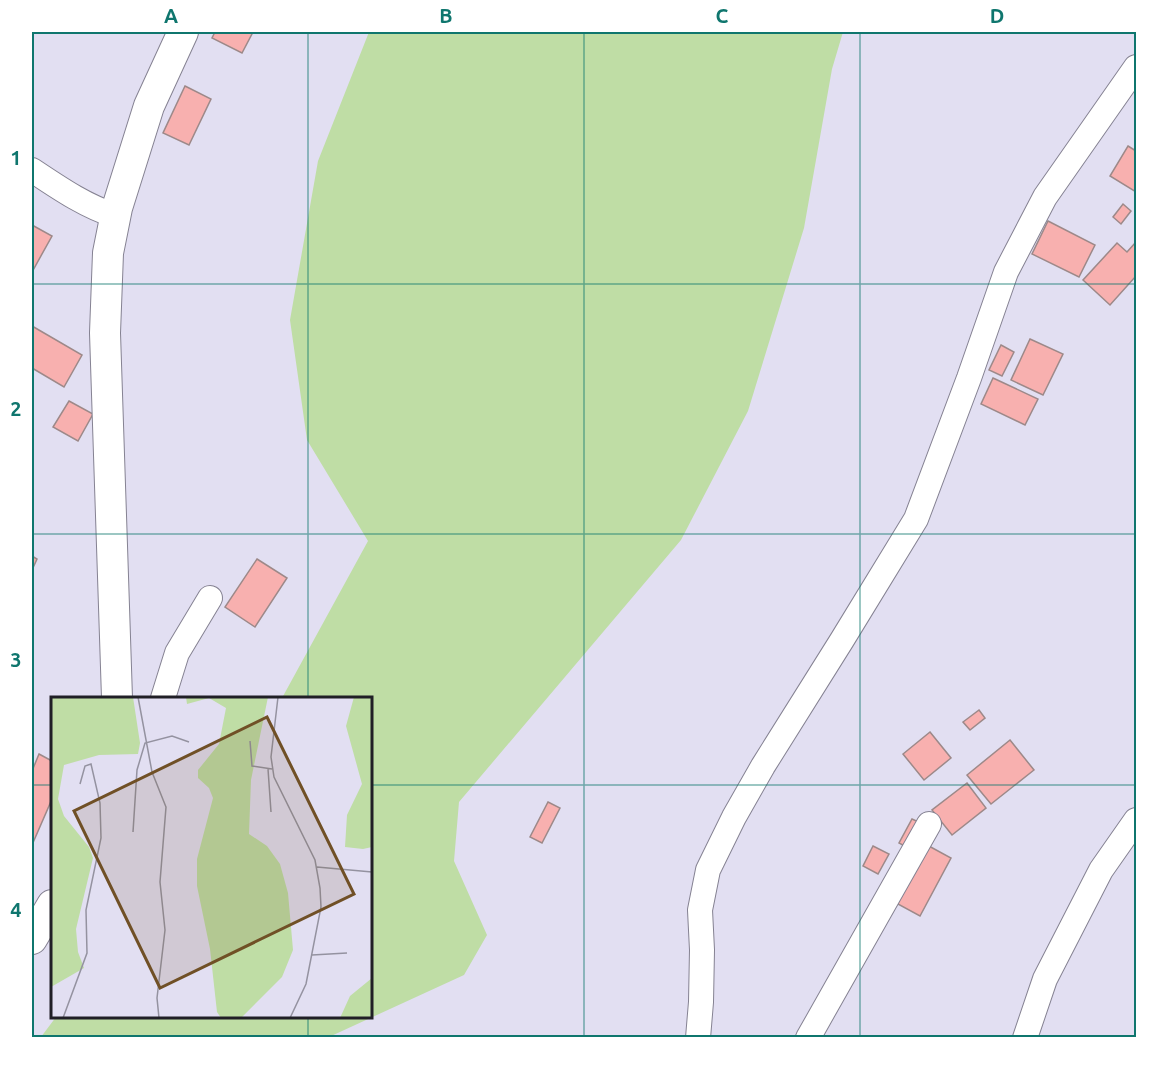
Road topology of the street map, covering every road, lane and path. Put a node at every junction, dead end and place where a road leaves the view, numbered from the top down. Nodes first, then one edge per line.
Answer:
1 (183, 32) edge
2 (1137, 67) edge
3 (32, 170) edge
4 (116, 216) junction
5 (210, 598) dead end
6 (117, 697) edge
7 (164, 697) edge
8 (1137, 820) edge
9 (929, 824) dead end
10 (51, 907) edge
11 (32, 939) edge
12 (698, 1038) edge
13 (808, 1038) edge
14 (1025, 1038) edge

1 - 4 street
2 - 12 street
3 - 4 street
4 - 6 street
5 - 7 street
8 - 14 street
9 - 13 street
10 - 11 street

